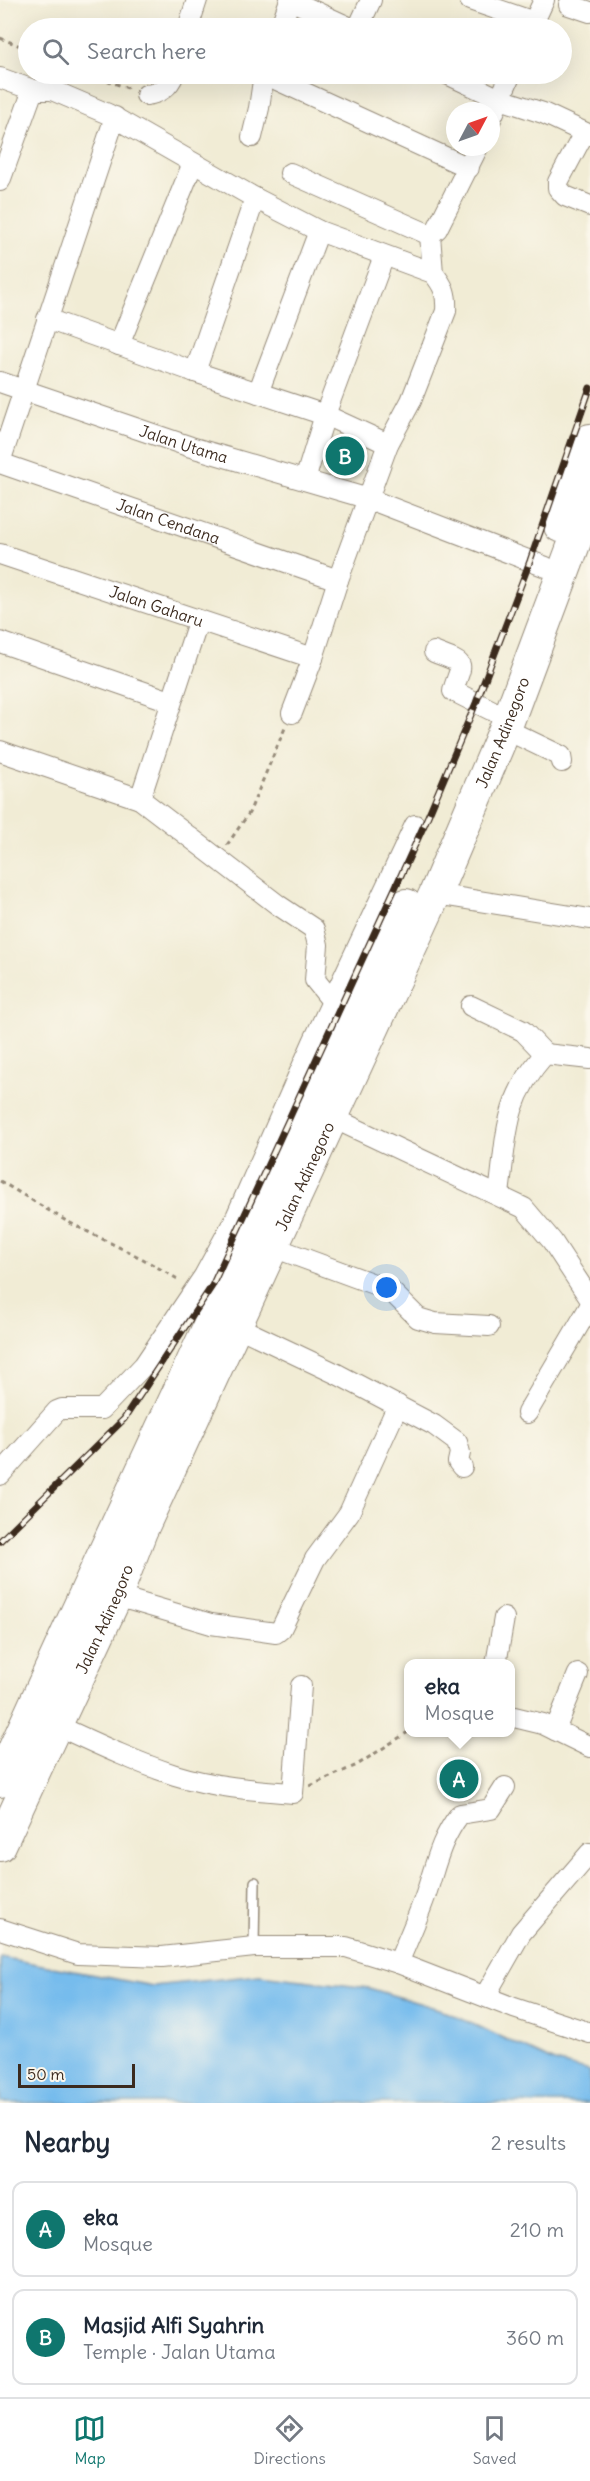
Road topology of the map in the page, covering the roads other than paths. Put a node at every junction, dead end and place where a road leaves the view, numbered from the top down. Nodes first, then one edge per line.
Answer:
1 (197, 0) edge
2 (290, 0) edge
3 (371, 0) edge
4 (470, 0) edge
5 (544, 0) edge
6 (569, 5) dead end
7 (590, 12) edge
8 (191, 18) edge
9 (284, 18) edge
10 (329, 18) edge
11 (363, 18) edge
12 (515, 18) edge
13 (536, 18) edge
14 (0, 78) edge
15 (168, 84) edge
16 (263, 84) edge
17 (286, 84) edge
18 (468, 84) edge
19 (507, 84) edge
20 (33, 90) junction
21 (146, 95) road end
22 (500, 99) junction
23 (499, 102) edge
24 (115, 117) junction
25 (587, 134) edge
26 (252, 137) dead end
27 (474, 156) edge
28 (193, 163) junction
29 (469, 168) junction
30 (290, 173) dead end
31 (0, 181) edge
32 (255, 198) junction
33 (590, 206) edge
34 (320, 231) junction
35 (430, 235) junction
36 (384, 256) junction
37 (433, 273) junction
38 (47, 319) junction
39 (119, 345) junction
40 (195, 372) junction
41 (0, 382) edge
42 (23, 390) junction
43 (258, 393) junction
44 (325, 415) junction
45 (590, 440) edge
46 (388, 444) junction
47 (0, 462) edge
48 (305, 480) junction
49 (369, 499) junction
50 (590, 501) edge
51 (0, 554) edge
52 (546, 567) junction
53 (338, 580) junction
54 (198, 622) junction
55 (0, 642) edge
56 (434, 652) dead end
57 (313, 658) junction
58 (170, 701) junction
59 (292, 713) road end
60 (498, 720) junction
61 (0, 751) edge
62 (562, 762) dead end
63 (140, 799) junction
64 (415, 825) dead end
65 (435, 894) junction
66 (590, 919) edge
67 (332, 1001) junction
68 (471, 1006) dead end
69 (325, 1047) junction
70 (544, 1054) junction
71 (590, 1059) edge
72 (333, 1118) junction
73 (499, 1194) junction
74 (273, 1247) junction
75 (590, 1299) edge
76 (590, 1306) edge
77 (236, 1326) junction
78 (489, 1326) dead end
79 (398, 1405) junction
80 (527, 1413) dead end
81 (462, 1467) dead end
82 (0, 1475) edge
83 (149, 1484) junction
84 (129, 1526) junction
85 (116, 1596) junction
86 (504, 1617) dead end
87 (497, 1659) edge
88 (578, 1674) dead end
89 (302, 1686) dead end
90 (515, 1717) edge
91 (56, 1725) junction
92 (555, 1730) junction
93 (590, 1747) edge
94 (0, 1781) edge
95 (505, 1787) dead end
96 (0, 1845) edge
97 (590, 1853) edge
98 (255, 1882) dead end
99 (0, 1929) edge
100 (255, 1947) junction
101 (398, 1963) junction
102 (485, 1996) junction
103 (590, 2033) edge

1 - 8 street
2 - 9 street
2 - 10 street
3 - 11 street
4 - 12 street
5 - 13 street
6 - 7 street
14 - 20 street
15 - 21 street
16 - 26 street
17 - 29 street
18 - 22 street
19 - 22 street
20 - 24 street
20 - 31 street
22 - 23 street
22 - 25 street
24 - 28 street
24 - 38 street
25 - 33 street
27 - 29 street
28 - 32 street
28 - 39 street
29 - 35 street
30 - 35 street
32 - 34 street
32 - 40 street
34 - 36 street
34 - 43 street
35 - 37 street
36 - 37 street
36 - 44 street
37 - 46 street
38 - 39 street
38 - 42 street
39 - 40 street
40 - 43 street
41 - 42 street, Jalan Utama
42 - 47 street
42 - 48 street, Jalan Utama
43 - 44 street
44 - 46 street
44 - 48 street
45 - 52 highway, Jalan Adinegoro
46 - 49 street
47 - 53 street, Jalan Cendana
48 - 49 street, Jalan Utama
49 - 52 street, Jalan Utama
49 - 53 street
50 - 60 highway, Jalan Adinegoro
51 - 54 street, Jalan Gaharu
52 - 60 highway, Jalan Adinegoro
53 - 57 street
54 - 57 street, Jalan Gaharu
54 - 58 street
55 - 58 street
56 - 60 street
57 - 59 street
58 - 63 street
60 - 62 street
60 - 65 highway, Jalan Adinegoro
60 - 69 highway, Jalan Adinegoro
61 - 63 street
63 - 67 street
64 - 67 street
65 - 66 street
65 - 72 highway, Jalan Adinegoro
67 - 69 street
68 - 70 street
69 - 82 street
69 - 83 highway, Jalan Adinegoro
70 - 71 street
70 - 73 street
72 - 73 street
72 - 74 highway, Jalan Adinegoro
73 - 75 street
74 - 77 highway, Jalan Adinegoro
74 - 78 street
76 - 80 street
77 - 79 street
77 - 83 highway, Jalan Adinegoro
79 - 81 street
79 - 85 street
83 - 84 highway, Jalan Adinegoro
84 - 85 highway, Jalan Adinegoro
84 - 94 highway, Jalan Adinegoro
85 - 91 highway, Jalan Adinegoro
86 - 87 street
88 - 92 street
89 - 91 street
90 - 92 street
91 - 96 highway, Jalan Adinegoro
92 - 93 street
95 - 101 street
97 - 102 street
98 - 100 lane
99 - 100 street
100 - 101 street
101 - 102 street
102 - 103 street

